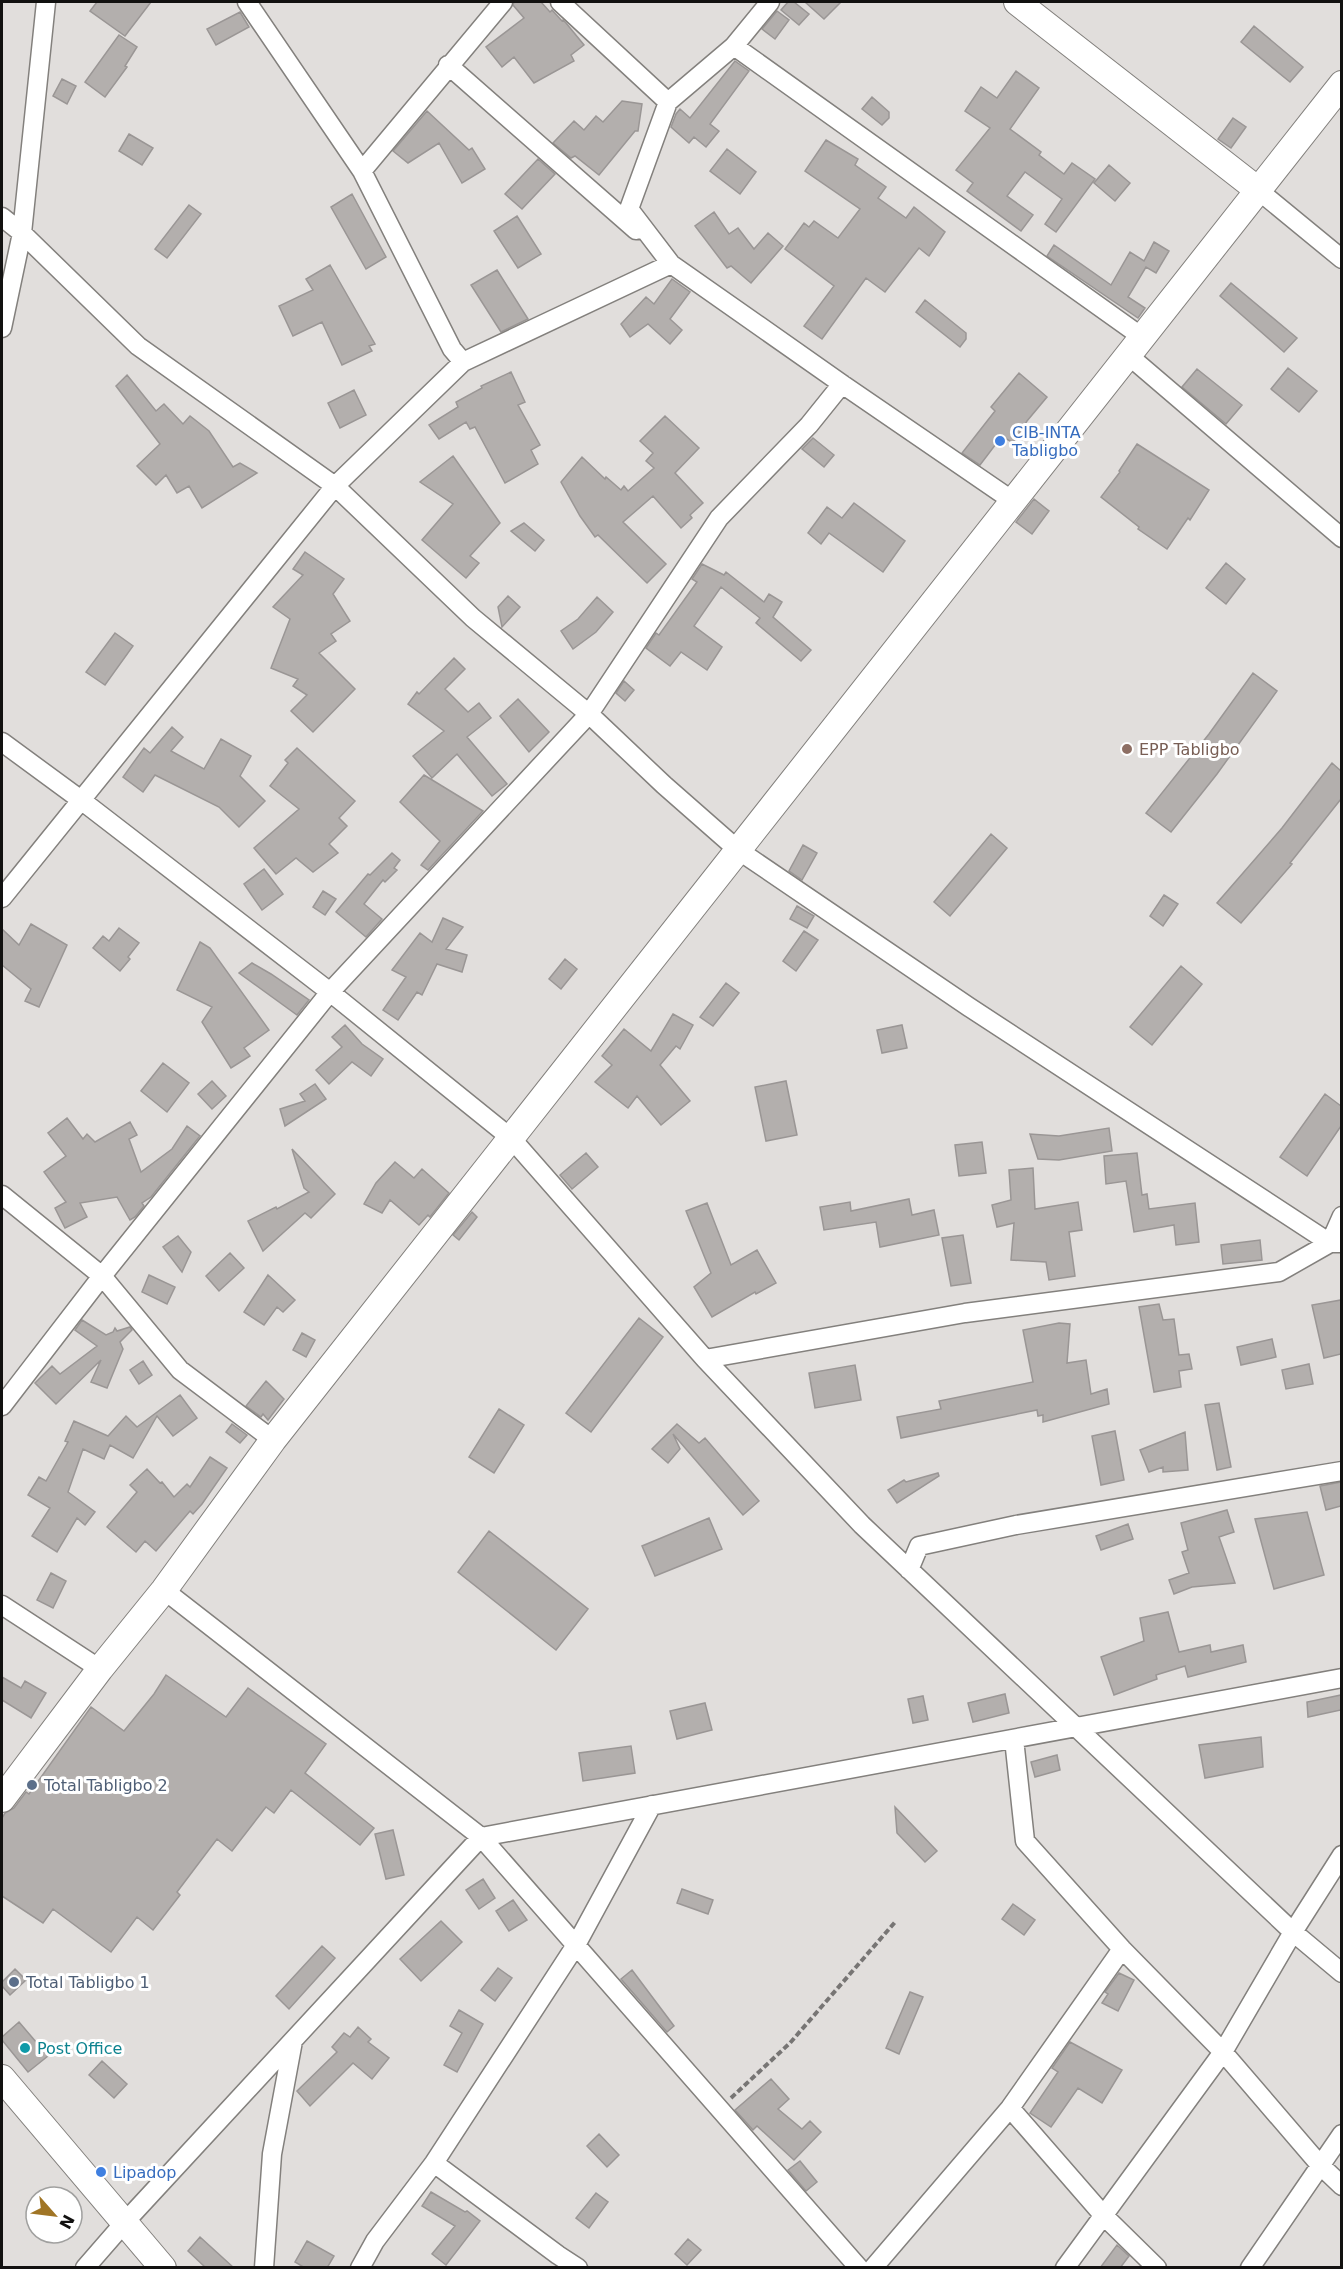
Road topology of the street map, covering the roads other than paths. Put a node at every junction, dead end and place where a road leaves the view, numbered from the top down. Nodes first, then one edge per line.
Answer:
1 (46, 2) edge
2 (247, 2) edge
3 (503, 2) edge
4 (560, 2) edge
5 (770, 2) edge
6 (1017, 2) edge
7 (734, 46) junction
8 (448, 64) junction
9 (1341, 84) edge
10 (668, 102) junction
11 (362, 171) junction
12 (1258, 190) junction
13 (2, 217) edge
14 (21, 233) junction
15 (667, 259) junction
16 (1341, 259) edge
17 (2, 328) edge
18 (1135, 346) junction
19 (458, 355) junction
20 (842, 384) junction
21 (335, 486) junction
22 (1013, 501) junction
23 (1341, 538) edge
24 (589, 714) junction
25 (2, 742) edge
26 (81, 800) junction
27 (738, 850) junction
28 (2, 898) edge
29 (330, 992) junction
30 (511, 1138) junction
31 (2, 1195) edge
32 (1341, 1216) edge
33 (1336, 1243) edge
34 (102, 1276) junction
35 (705, 1359) junction
36 (2, 1406) edge
37 (273, 1440) junction
38 (1341, 1472) edge
39 (909, 1570) junction
40 (164, 1590) junction
41 (2, 1605) edge
42 (100, 1669) junction
43 (1341, 1678) edge
44 (1074, 1727) junction
45 (1014, 1738) junction
46 (2, 1799) edge
47 (652, 1805) junction
48 (481, 1837) junction
49 (1341, 1855) edge
50 (1293, 1932) junction
51 (576, 1945) junction
52 (1122, 1949) junction
53 (1341, 1973) edge
54 (292, 2041) junction
55 (1223, 2052) junction
56 (2, 2078) edge
57 (1010, 2108) junction
58 (1341, 2134) edge
59 (434, 2163) junction
60 (1320, 2165) junction
61 (1341, 2186) edge
62 (1104, 2216) junction
63 (125, 2222) junction
64 (85, 2268) edge
65 (163, 2268) edge
66 (264, 2268) edge
67 (360, 2268) edge
68 (578, 2268) edge
69 (859, 2268) edge
70 (873, 2268) edge
71 (1065, 2268) edge
72 (1157, 2268) edge
73 (1250, 2268) edge

1 - 14 street
2 - 11 street
3 - 8 street
4 - 10 street
5 - 7 street
6 - 12 main road
7 - 10 street
7 - 18 street
8 - 11 street
8 - 15 street
9 - 12 main road
10 - 15 street
11 - 19 street
12 - 16 street
12 - 18 main road
13 - 14 street
14 - 17 street
14 - 21 street
15 - 19 street
15 - 20 street
18 - 22 main road
18 - 23 street
19 - 21 street
20 - 22 street
20 - 24 street
21 - 24 street
21 - 26 street
22 - 27 main road
24 - 27 street
24 - 29 street
25 - 26 street
26 - 28 street
26 - 29 street
27 - 30 main road
27 - 33 street
29 - 30 street
29 - 34 street
30 - 35 street
30 - 37 main road
31 - 34 street
32 - 33 street
33 - 35 street
34 - 36 street
34 - 37 street
35 - 39 street
37 - 40 main road
38 - 39 street
39 - 44 street
40 - 42 main road
40 - 48 street
41 - 42 street
42 - 46 main road
43 - 44 street
44 - 45 street
44 - 50 street
45 - 47 street
45 - 52 street
47 - 48 street
47 - 51 street
48 - 51 street
48 - 54 street
49 - 50 street
50 - 53 street
50 - 55 street
51 - 59 street
51 - 69 street
52 - 55 street
52 - 57 street
54 - 63 street
54 - 66 street
55 - 60 street
55 - 62 street
56 - 63 main road
57 - 62 street
57 - 70 street
58 - 60 street
59 - 67 street
59 - 68 street
60 - 61 street
60 - 73 street
62 - 71 street
62 - 72 street
63 - 64 street
63 - 65 main road

